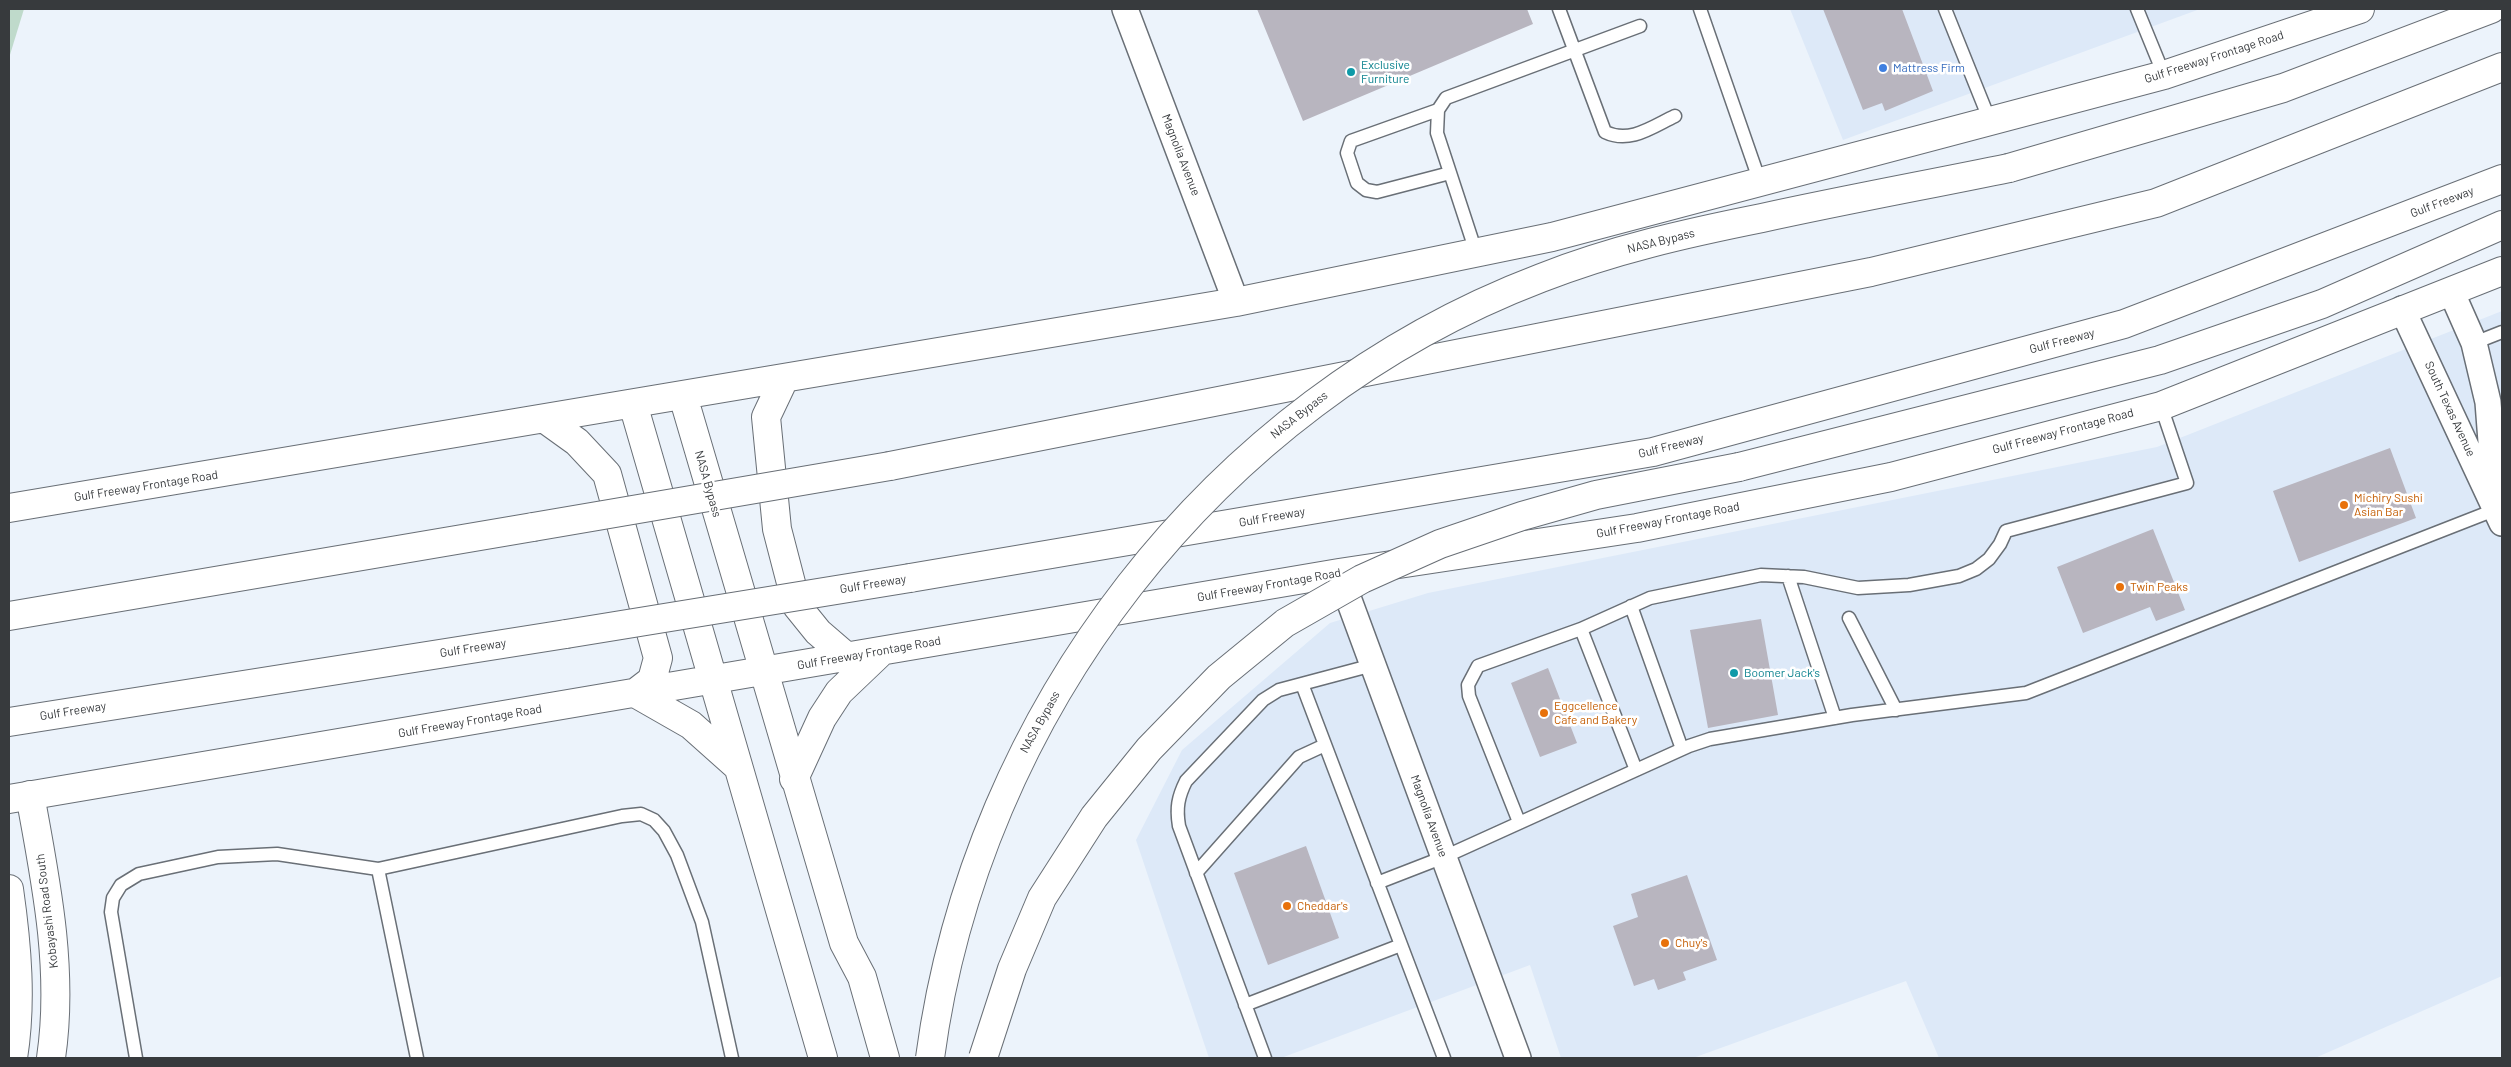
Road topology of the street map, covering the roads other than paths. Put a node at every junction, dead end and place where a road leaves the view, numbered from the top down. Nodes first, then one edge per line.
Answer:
1 (1126, 9) edge
2 (1559, 9) edge
3 (1700, 9) edge
4 (1945, 9) edge
5 (2137, 9) edge
6 (2360, 9) edge
7 (2491, 9) edge
8 (2330, 14) edge
9 (1640, 26) dead end
10 (1574, 50) junction
11 (2502, 67) edge
12 (2164, 75) junction
13 (1438, 110) junction
14 (1675, 116) dead end
15 (1990, 121) junction
16 (1450, 173) junction
17 (2502, 178) edge
18 (1760, 182) junction
19 (2502, 225) edge
20 (1476, 252) junction
21 (2502, 271) edge
22 (2451, 291) junction
23 (1236, 302) junction
24 (2402, 310) junction
25 (2502, 332) edge
26 (2474, 343) junction
27 (784, 378) junction
28 (683, 396) junction
29 (632, 404) junction
30 (2162, 406) junction
31 (545, 419) junction
32 (9, 508) edge
33 (2499, 516) edge
34 (1339, 573) junction
35 (1788, 576) junction
36 (1631, 606) junction
37 (9, 616) edge
38 (1849, 618) dead end
39 (1581, 629) junction
40 (882, 651) junction
41 (847, 657) junction
42 (1373, 665) junction
43 (763, 671) junction
44 (712, 680) junction
45 (1302, 684) junction
46 (635, 693) junction
47 (1896, 710) junction
48 (1835, 718) junction
49 (9, 722) edge
50 (1325, 744) junction
51 (1682, 749) junction
52 (738, 766) junction
53 (1636, 770) junction
54 (794, 779) junction
55 (20, 797) edge
56 (1519, 822) junction
57 (1444, 856) junction
58 (378, 869) junction
59 (1196, 873) junction
60 (1377, 883) junction
61 (9, 889) edge
62 (1400, 945) junction
63 (13, 990) edge
64 (1245, 1005) junction
65 (13, 1058) edge
66 (51, 1058) edge
67 (136, 1058) edge
68 (418, 1058) edge
69 (732, 1058) edge
70 (824, 1058) edge
71 (885, 1058) edge
72 (930, 1058) edge
73 (983, 1058) edge
74 (1265, 1058) edge
75 (1444, 1058) edge
76 (1518, 1058) edge

1 - 23 street, Magnolia Avenue
2 - 10 lane
3 - 18 lane
4 - 15 lane
5 - 12 lane
6 - 8 main road, Gulf Freeway Frontage Road
7 - 72 main road, NASA Bypass, bridge
8 - 12 main road, Gulf Freeway Frontage Road
9 - 10 lane
10 - 13 lane
10 - 14 lane
11 - 37 main road, bridge
12 - 15 main road, Gulf Freeway Frontage Road
13 - 16 lane
13 - 16 lane
15 - 18 main road, Gulf Freeway Frontage Road
16 - 20 lane
17 - 49 main road, Gulf Freeway, bridge
18 - 20 main road, Gulf Freeway Frontage Road
19 - 73 main road, bridge
20 - 23 main road, Gulf Freeway Frontage Road
21 - 22 main road, Gulf Freeway Frontage Road
22 - 24 main road, Gulf Freeway Frontage Road
22 - 26 street, South Texas Avenue
23 - 27 main road, Gulf Freeway Frontage Road
24 - 30 main road, Gulf Freeway Frontage Road
24 - 33 street, South Texas Avenue
25 - 26 lane
26 - 33 street, South Texas Avenue
27 - 28 main road, Gulf Freeway Frontage Road
27 - 41 main road
28 - 29 main road, Gulf Freeway Frontage Road
28 - 43 main road, NASA Bypass
29 - 31 main road, Gulf Freeway Frontage Road
29 - 44 main road
30 - 34 main road, Gulf Freeway Frontage Road
30 - 35 lane
31 - 32 main road, Gulf Freeway Frontage Road
31 - 46 main road
33 - 47 lane
34 - 40 main road, Gulf Freeway Frontage Road
34 - 42 street, Magnolia Avenue
35 - 36 lane
35 - 48 lane
36 - 39 lane
36 - 51 lane
38 - 47 lane
39 - 53 lane
39 - 56 lane
40 - 41 main road, Gulf Freeway Frontage Road
40 - 54 main road
41 - 43 main road, Gulf Freeway Frontage Road
42 - 45 lane
42 - 57 street, Magnolia Avenue
43 - 44 main road, Gulf Freeway Frontage Road
43 - 54 main road, NASA Bypass
44 - 46 main road, Gulf Freeway Frontage Road
44 - 52 main road
45 - 50 lane
45 - 59 lane
46 - 52 main road
46 - 55 main road, Gulf Freeway Frontage Road
47 - 48 lane
48 - 51 lane
50 - 59 lane
50 - 60 lane
51 - 53 lane
52 - 70 main road
53 - 56 lane
54 - 71 main road, NASA Bypass
55 - 66 main road, Kobayashi Road South
56 - 57 lane
57 - 60 lane
57 - 76 street, Magnolia Avenue
58 - 67 lane
58 - 68 lane
58 - 69 lane
59 - 64 lane
60 - 62 lane
61 - 63 main road
62 - 64 lane
62 - 75 lane
63 - 65 main road
64 - 74 lane

